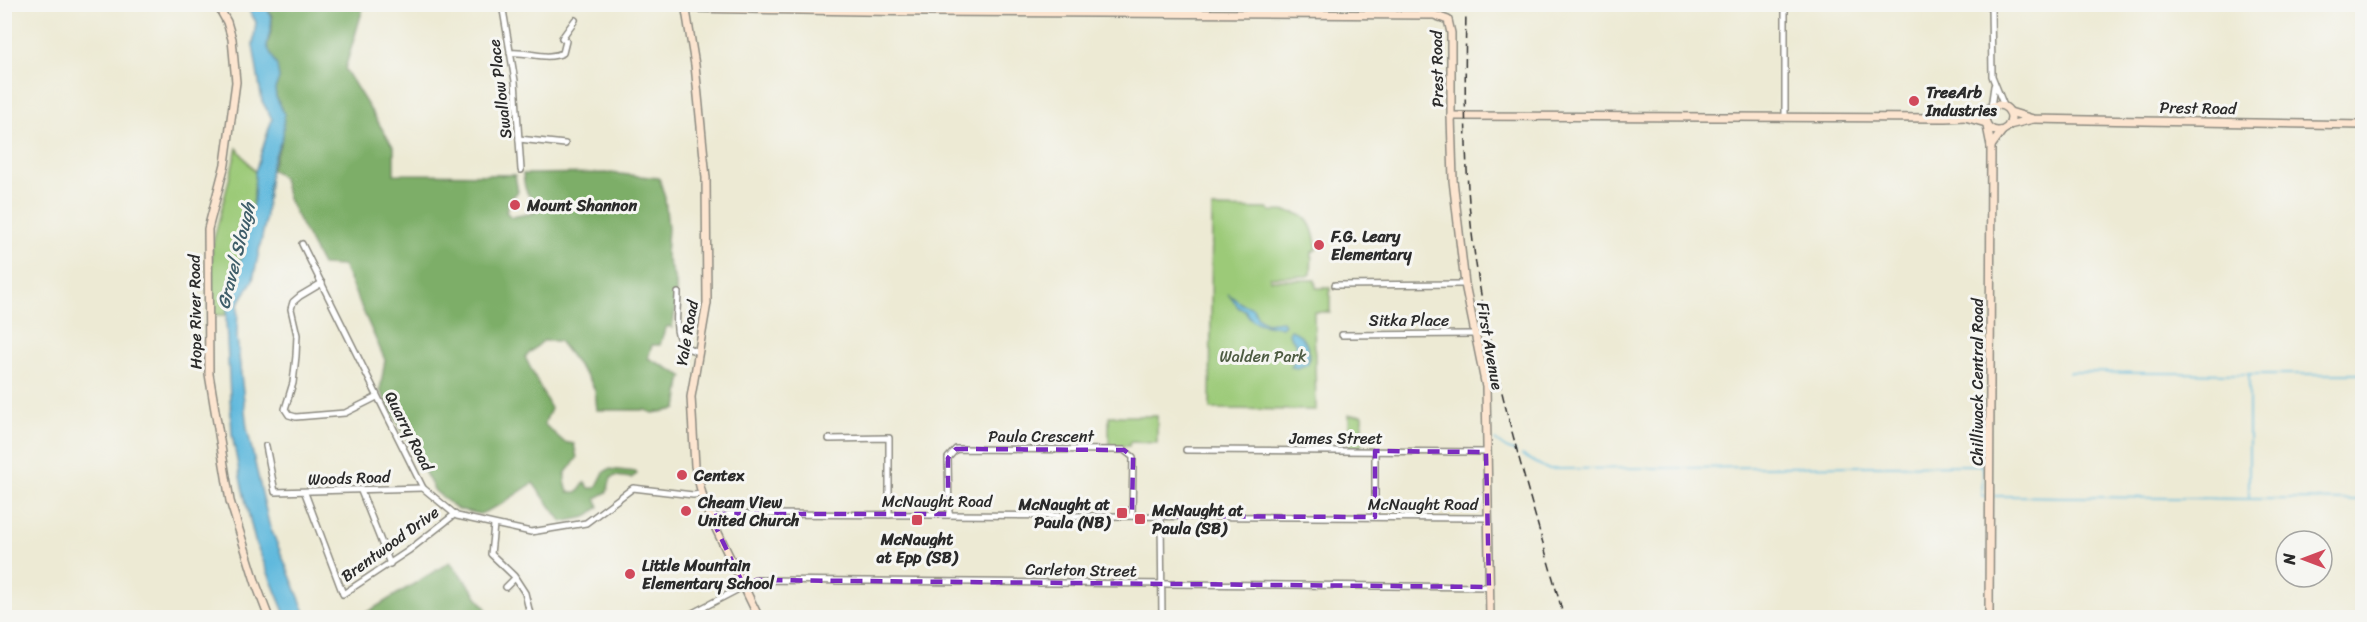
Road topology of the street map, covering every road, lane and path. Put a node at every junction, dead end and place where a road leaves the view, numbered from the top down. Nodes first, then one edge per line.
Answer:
1 (217, 4) edge
2 (502, 4) edge
3 (1785, 4) edge
4 (1991, 4) edge
5 (686, 6) edge
6 (575, 20) dead end
7 (510, 52) junction
8 (1994, 86) junction
9 (2004, 106) junction
10 (1989, 109) junction
11 (2010, 112) junction
12 (1451, 116) junction
13 (1785, 117) junction
14 (1965, 117) junction
15 (2033, 119) junction
16 (1986, 125) junction
17 (2009, 125) junction
18 (2362, 125) edge
19 (2002, 131) junction
20 (519, 139) junction
21 (565, 144) dead end
22 (1991, 146) junction
23 (521, 170) dead end
24 (302, 244) dead end
25 (322, 283) junction
26 (1465, 284) junction
27 (1335, 285) dead end
28 (678, 293) dead end
29 (1475, 334) junction
30 (1342, 335) dead end
31 (698, 352) junction
32 (376, 397) junction
33 (829, 439) dead end
34 (266, 447) dead end
35 (1186, 450) dead end
36 (1375, 451) junction
37 (1486, 452) junction
38 (423, 488) junction
39 (361, 491) junction
40 (304, 493) junction
41 (701, 494) junction
42 (948, 514) junction
43 (454, 515) junction
44 (889, 515) junction
45 (1132, 516) junction
46 (1161, 516) junction
47 (1375, 517) junction
48 (711, 518) junction
49 (1487, 518) junction
50 (494, 525) junction
51 (390, 564) junction
52 (515, 578) junction
53 (1161, 584) junction
54 (744, 586) junction
55 (506, 587) dead end
56 (1489, 587) junction
57 (269, 618) edge
58 (531, 618) edge
59 (683, 618) edge
60 (759, 618) edge
61 (1162, 618) edge
62 (1490, 618) edge
63 (1989, 618) edge

1 - 57 street, Hope River Road
2 - 7 street, Swallow Place
3 - 13 street
4 - 8 street
5 - 12 street, Prest Road
5 - 31 street, Yale Road
6 - 7 street
7 - 20 street, Swallow Place
8 - 9 street
8 - 10 street
9 - 10 street
9 - 11 street
10 - 14 street, Prest Road
10 - 16 street
11 - 15 street, Prest Road
11 - 17 street
12 - 13 street, Prest Road
12 - 26 street, First Avenue
13 - 14 street, Prest Road
14 - 16 street, Prest Road
15 - 17 street, Prest Road
15 - 18 street, Prest Road
16 - 19 street
16 - 22 street, Chilliwack Central Road
17 - 19 street
19 - 22 street
20 - 21 street
20 - 23 street, Swallow Place
22 - 63 street, Chilliwack Central Road
24 - 25 street, Quarry Road
25 - 32 street, Quarry Road
25 - 32 street
26 - 27 street
26 - 29 street, First Avenue
28 - 31 street
29 - 30 street, Sitka Place
29 - 37 street, First Avenue
31 - 41 street, Yale Road
32 - 38 street, Quarry Road
33 - 44 street
34 - 40 street, Woods Road
35 - 36 street, James Street
36 - 37 street, James Street
36 - 47 street
37 - 49 street, First Avenue
38 - 39 street, Woods Road
38 - 43 street, Quarry Road
39 - 40 street, Woods Road
39 - 51 street
40 - 51 street, Brentwood Drive
41 - 48 street, Yale Road
41 - 50 street, Quarry Road
42 - 44 street, McNaught Road
42 - 45 street, McNaught Road
42 - 45 street, Paula Crescent
43 - 50 street, Quarry Road
43 - 51 street, Brentwood Drive
44 - 48 street, McNaught Road
45 - 46 street, McNaught Road
46 - 47 street, McNaught Road
46 - 53 street
47 - 49 street, McNaught Road
48 - 54 street, Yale Road
49 - 56 street, First Avenue
50 - 52 street
52 - 55 street
52 - 58 street
53 - 54 street, Carleton Street
53 - 56 street, Carleton Street
53 - 61 street
54 - 59 street, Carleton Street
54 - 60 street, Yale Road
56 - 62 street, First Avenue

